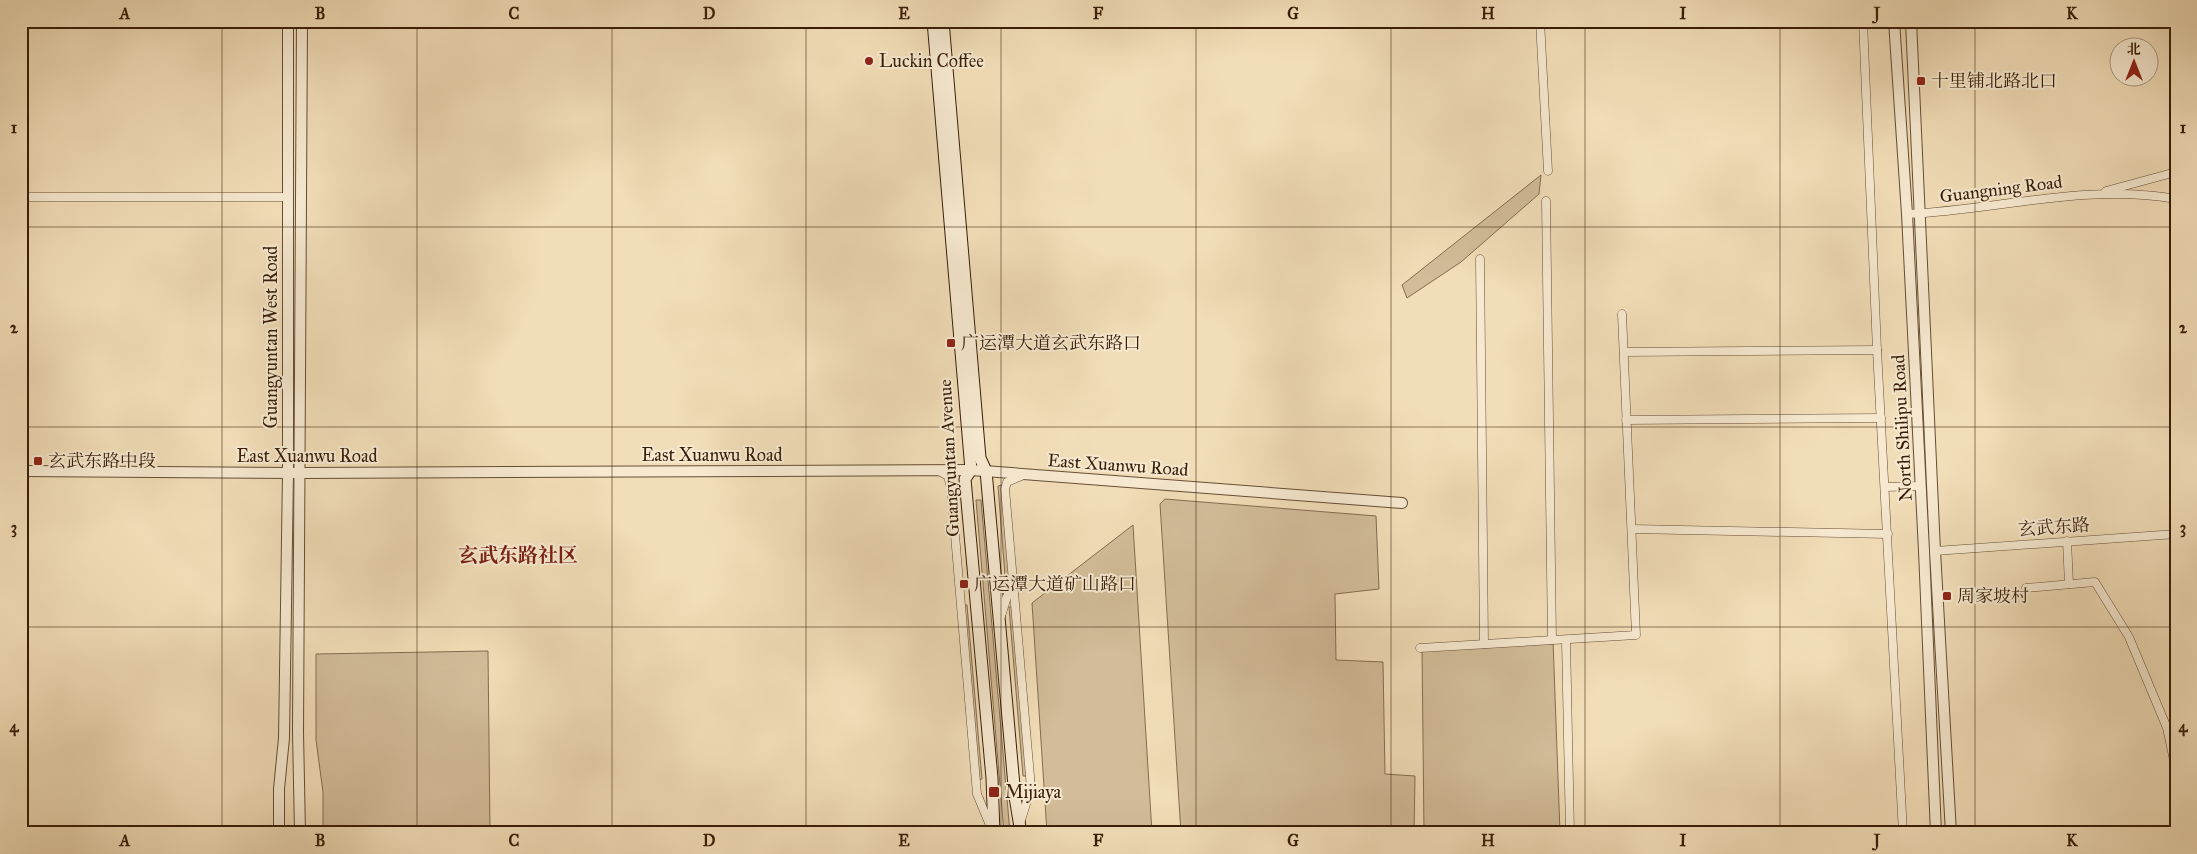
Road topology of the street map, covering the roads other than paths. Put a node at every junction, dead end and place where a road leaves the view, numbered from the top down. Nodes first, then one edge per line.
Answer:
1 (288, 21) edge
2 (302, 21) edge
3 (933, 21) edge
4 (943, 21) edge
5 (1540, 21) edge
6 (1863, 21) edge
7 (1894, 21) edge
8 (1911, 21) edge
9 (1548, 171) dead end
10 (2176, 172) edge
11 (2099, 193) junction
12 (21, 197) edge
13 (287, 197) junction
14 (2176, 200) edge
15 (1546, 201) dead end
16 (1907, 214) junction
17 (1920, 214) junction
18 (1480, 259) dead end
19 (1622, 314) dead end
20 (1877, 350) junction
21 (1624, 352) junction
22 (1881, 418) junction
23 (1626, 420) junction
24 (932, 470) junction
25 (971, 470) junction
26 (21, 471) edge
27 (986, 471) junction
28 (288, 473) junction
29 (301, 473) junction
30 (1034, 475) junction
31 (1921, 486) junction
32 (1885, 487) junction
33 (1402, 503) dead end
34 (1632, 529) junction
35 (1888, 534) junction
36 (2176, 534) edge
37 (2067, 542) junction
38 (1935, 551) junction
39 (1013, 578) junction
40 (2069, 584) junction
41 (2026, 588) dead end
42 (1000, 620) junction
43 (1552, 640) junction
44 (1566, 640) junction
45 (1484, 644) junction
46 (1420, 648) dead end
47 (2176, 770) edge
48 (1021, 827) edge
49 (279, 833) edge
50 (300, 833) edge
51 (993, 833) edge
52 (1570, 833) edge
53 (1904, 833) edge
54 (1936, 833) edge
55 (1951, 833) edge

1 - 13 street, Guangyuntan West Road
2 - 29 street, Guangyuntan West Road
3 - 25 main road, Guangyuntan Avenue
4 - 27 main road, Guangyuntan Avenue
5 - 9 street
6 - 20 street
7 - 16 street, North Shilipu Road
8 - 17 street, North Shilipu Road
10 - 11 street, Guangning Road
11 - 14 street, Guangning Road
11 - 17 street, Guangning Road
12 - 13 street
13 - 28 street, Guangyuntan West Road
15 - 43 street
16 - 17 street, Guangning Road
16 - 31 street, North Shilipu Road
17 - 38 street, North Shilipu Road
18 - 45 street
19 - 21 street
20 - 21 street
20 - 22 street
21 - 23 street
22 - 23 street
22 - 32 street
23 - 34 street
24 - 25 street, East Xuanwu Road
24 - 29 street, East Xuanwu Road
24 - 51 street
25 - 27 street, East Xuanwu Road
25 - 51 main road, Guangyuntan Avenue
26 - 28 street, East Xuanwu Road
27 - 30 street, East Xuanwu Road
27 - 42 main road, Guangyuntan Avenue
28 - 29 street, East Xuanwu Road
28 - 49 street, Guangyuntan West Road
29 - 50 street, Guangyuntan West Road
30 - 33 street, East Xuanwu Road
30 - 39 street
31 - 32 street
31 - 54 street, North Shilipu Road
32 - 35 street
34 - 35 street
34 - 44 street
35 - 53 street
36 - 37 street, 玄武东路
37 - 38 street, 玄武东路
37 - 40 street
38 - 55 street, North Shilipu Road
39 - 42 street
39 - 48 street
40 - 41 street
40 - 47 street
42 - 48 main road, Guangyuntan Avenue
43 - 44 street
43 - 45 street
44 - 52 street
45 - 46 street

